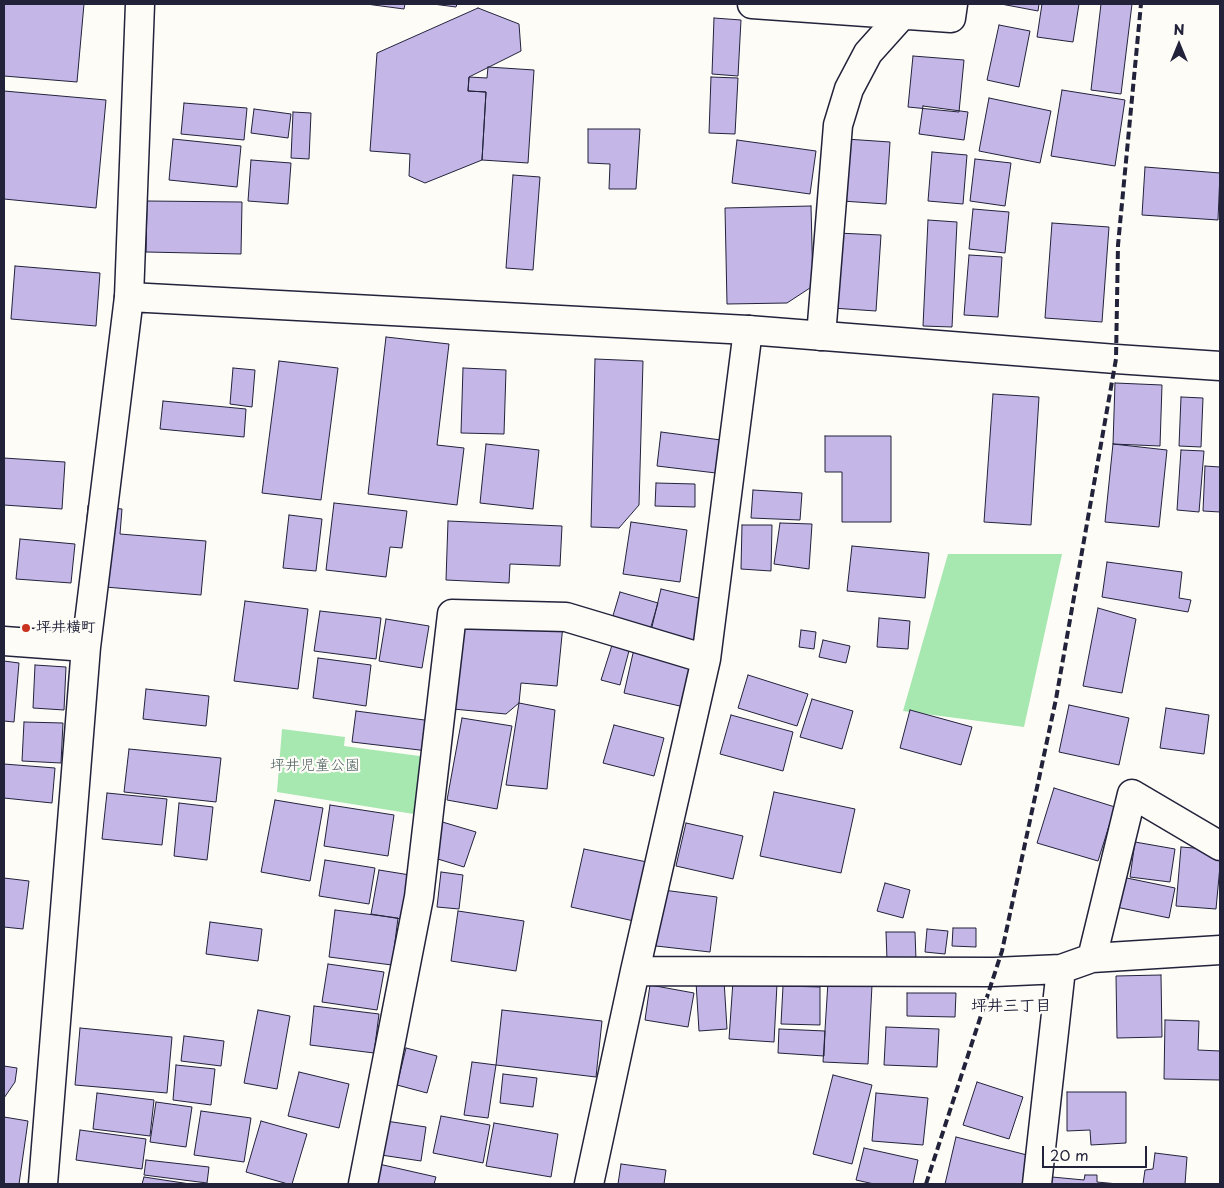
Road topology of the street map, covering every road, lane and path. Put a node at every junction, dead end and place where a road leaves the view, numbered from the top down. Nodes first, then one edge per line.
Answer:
1 (140, 4) edge
2 (752, 4) edge
3 (953, 4) edge
4 (903, 14) junction
5 (129, 297) junction
6 (748, 330) junction
7 (821, 336) junction
8 (1220, 366) edge
9 (4, 641) edge
10 (86, 647) junction
11 (706, 659) junction
12 (1220, 846) edge
13 (1220, 950) edge
14 (1092, 958) junction
15 (1061, 969) junction
16 (635, 971) junction
17 (43, 1184) edge
18 (363, 1184) edge
19 (589, 1184) edge
20 (1037, 1184) edge

1 - 5 street
2 - 4 street
3 - 4 street
4 - 7 street
5 - 6 street
5 - 10 street
6 - 7 street
6 - 11 street
7 - 8 street
9 - 10 street
10 - 17 street
11 - 16 street
11 - 18 street
12 - 14 street
13 - 14 street
14 - 15 street
15 - 16 street
15 - 20 street
16 - 19 street

